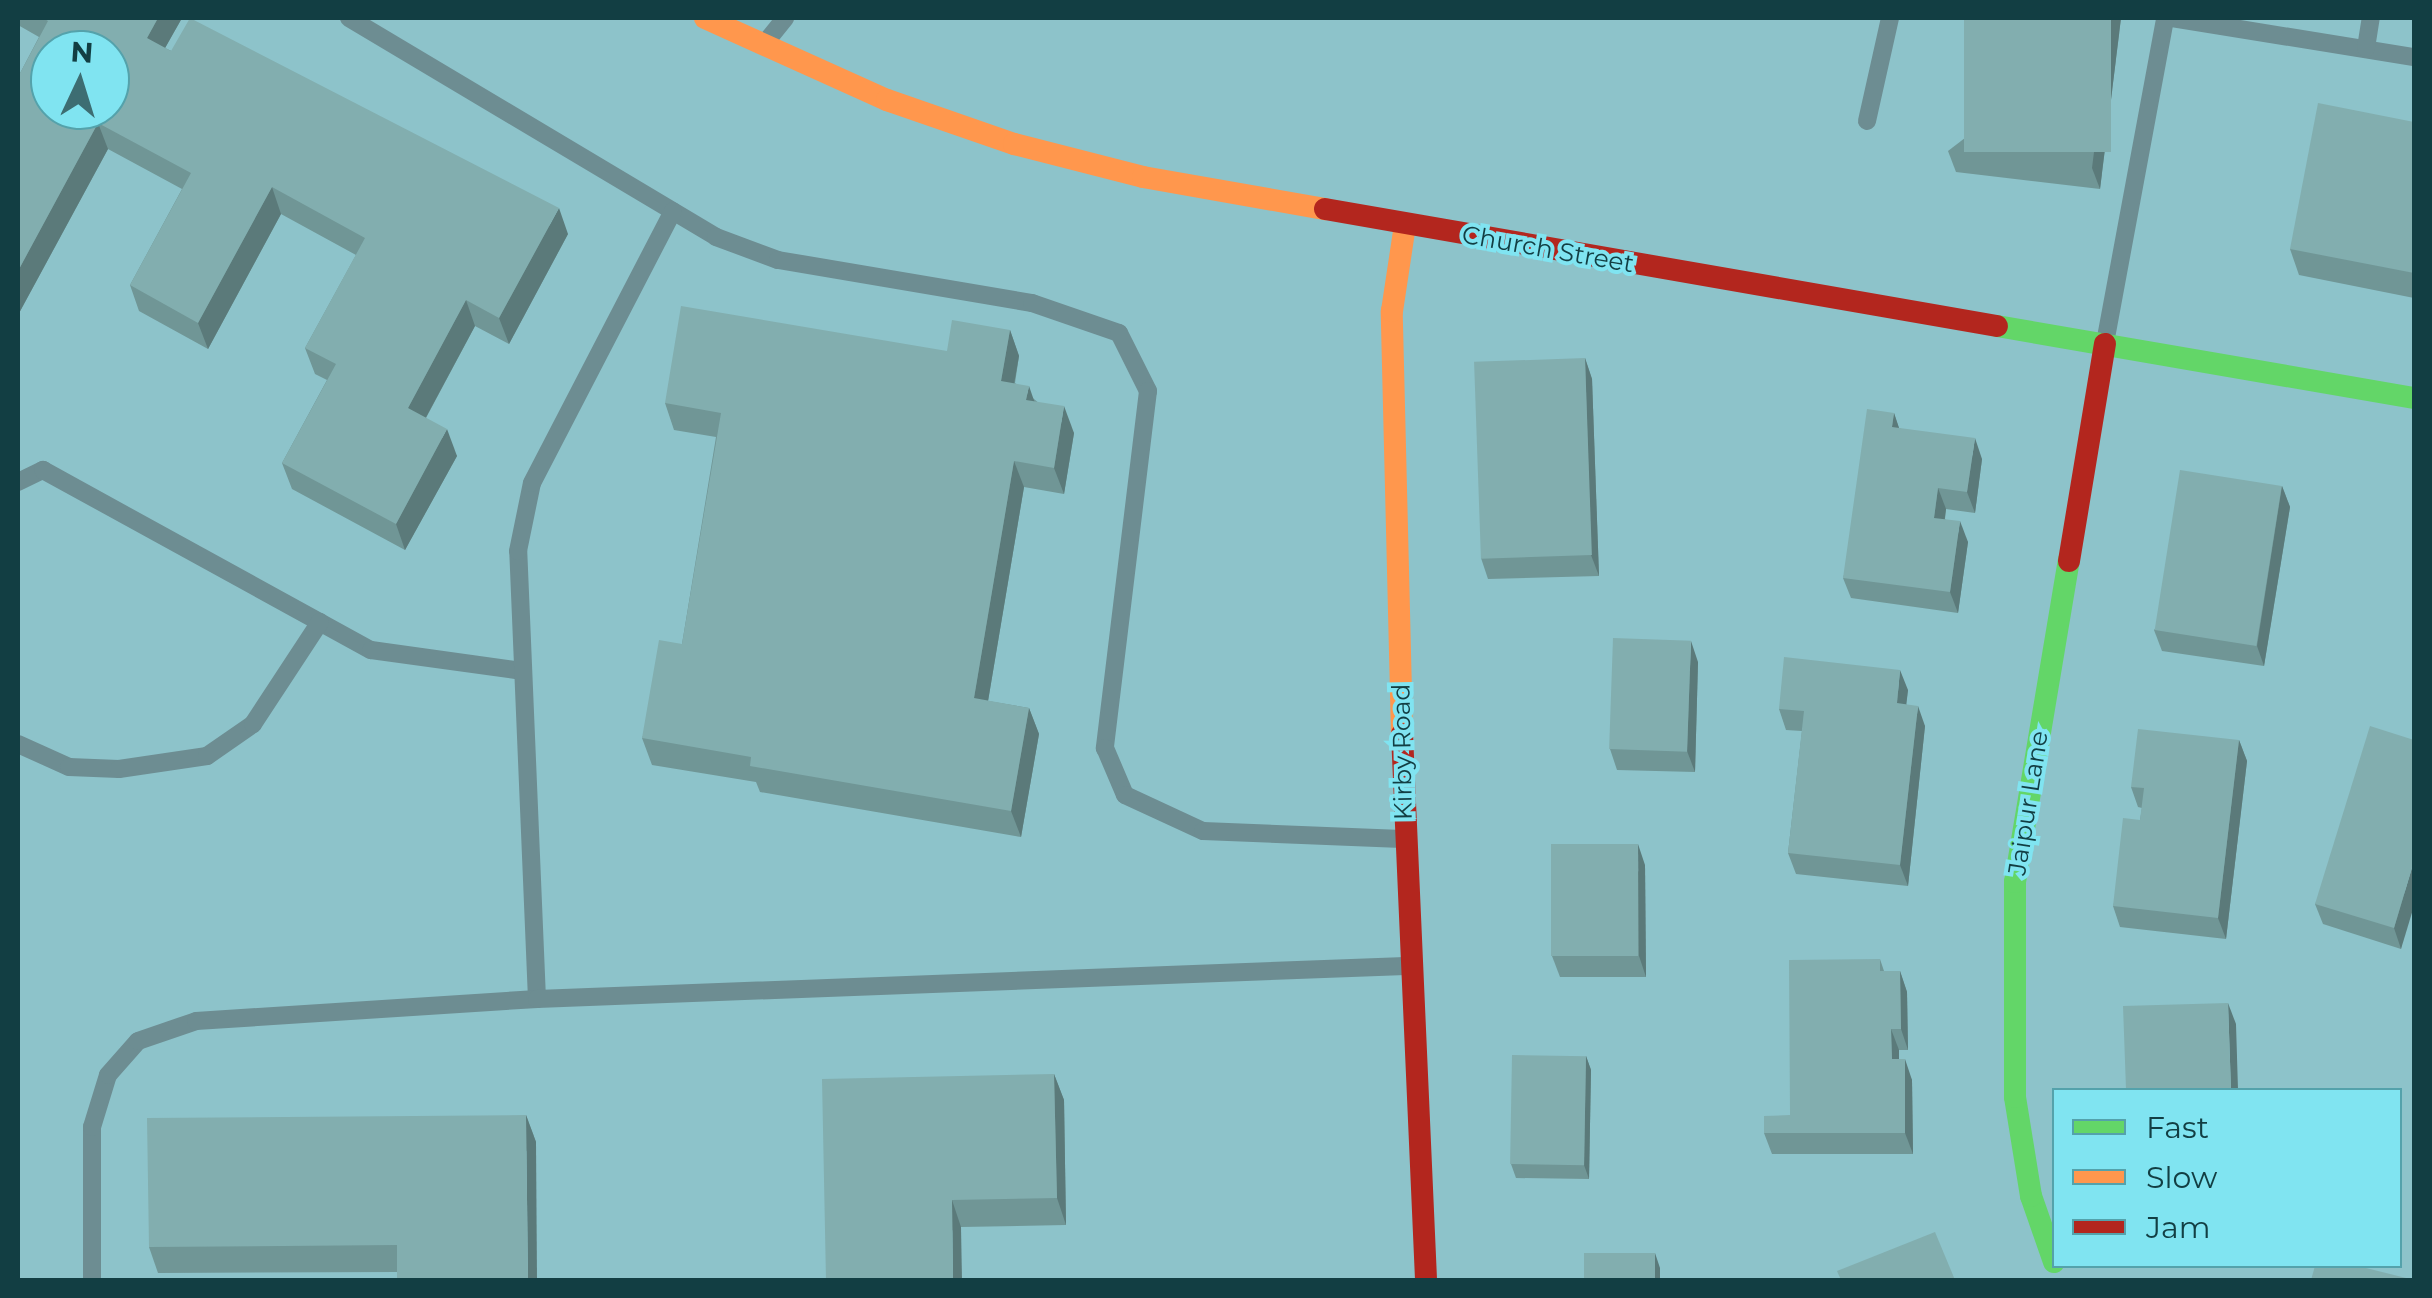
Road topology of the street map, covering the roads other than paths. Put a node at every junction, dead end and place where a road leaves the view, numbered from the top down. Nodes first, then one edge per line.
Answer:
1 (349, 18) edge
2 (705, 18) edge
3 (785, 18) edge
4 (1890, 18) edge
5 (2168, 18) edge
6 (2371, 18) edge
7 (2243, 24) edge
8 (762, 48) junction
9 (2366, 48) junction
10 (2414, 57) edge
11 (1867, 121) dead end
12 (672, 211) junction
13 (1405, 225) junction
14 (2105, 344) junction
15 (2414, 398) edge
16 (18, 482) edge
17 (320, 622) junction
18 (523, 670) junction
19 (18, 744) edge
20 (1404, 839) junction
21 (1410, 966) junction
22 (538, 1000) junction
23 (2052, 1256) edge
24 (92, 1280) edge
25 (1426, 1280) edge

1 - 12 lane
2 - 8 street, Church Street
3 - 8 lane
4 - 11 lane
5 - 7 lane
5 - 14 lane
6 - 9 lane
7 - 9 lane
8 - 13 street, Church Street
9 - 10 lane
12 - 18 lane
12 - 20 lane
13 - 14 street, Church Street
13 - 20 street, Kirby Road
14 - 15 street, Church Street
14 - 23 street, Jaipur Lane
16 - 17 lane
17 - 18 lane
17 - 19 lane
18 - 22 lane
20 - 21 street, Kirby Road
21 - 22 lane
21 - 25 street, Kirby Road
22 - 24 lane

